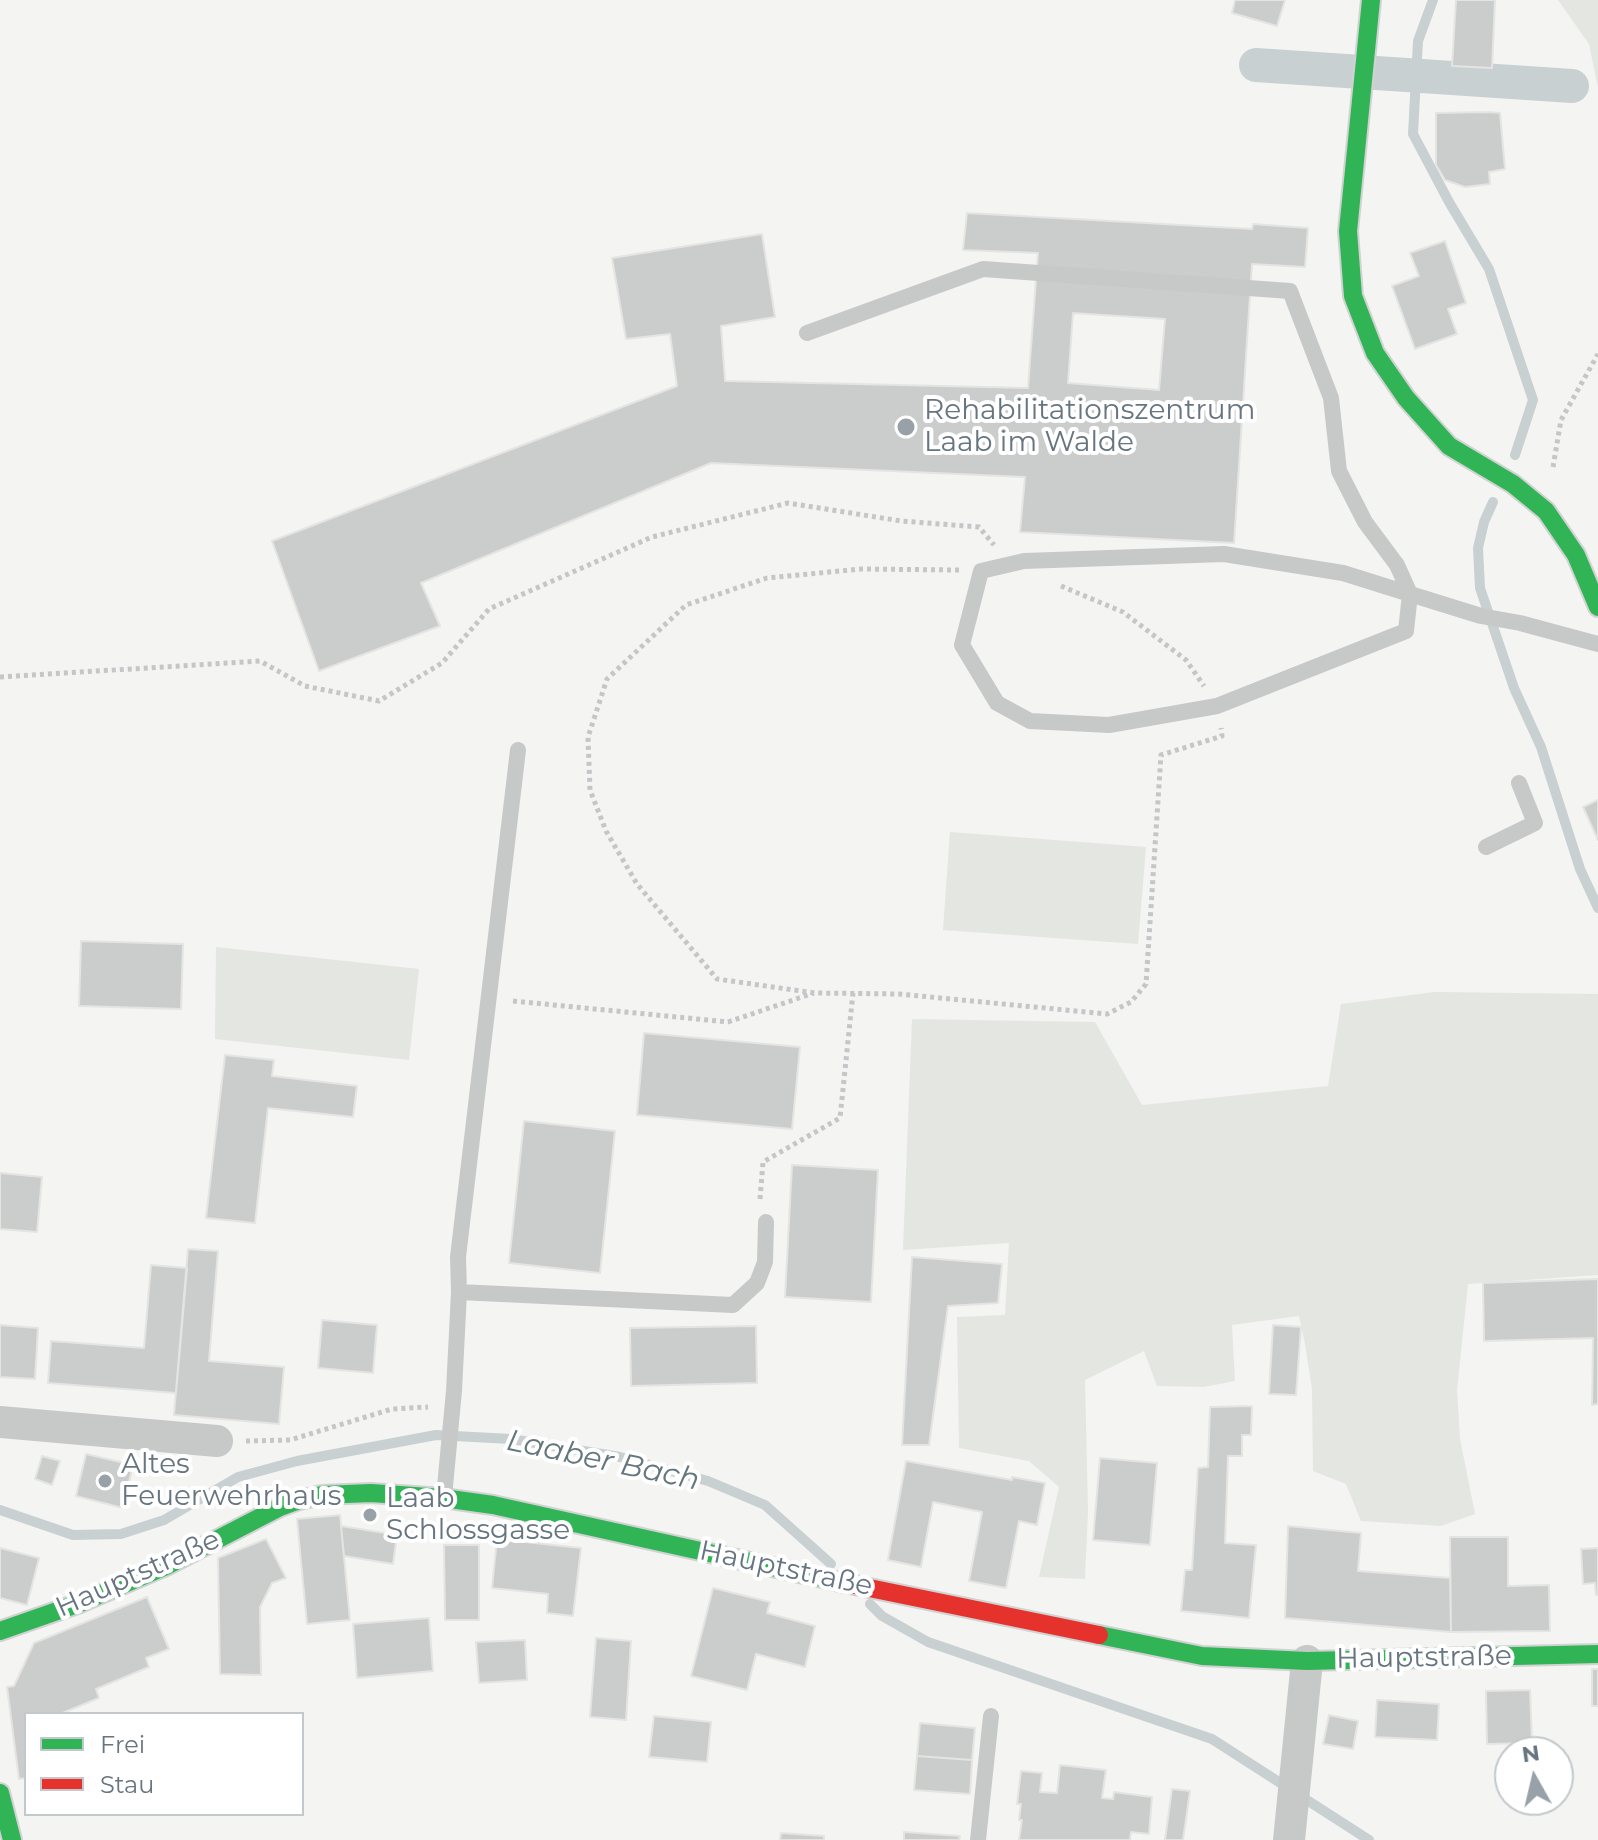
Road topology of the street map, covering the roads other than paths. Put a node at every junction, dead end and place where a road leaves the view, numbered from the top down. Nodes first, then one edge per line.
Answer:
1 (1371, 0) edge
2 (807, 333) dead end
3 (1410, 594) junction
4 (1598, 607) edge
5 (1598, 644) edge
6 (518, 750) dead end
7 (1519, 783) dead end
8 (1486, 847) dead end
9 (766, 1222) road end
10 (459, 1292) junction
11 (0, 1422) edge
12 (217, 1441) road end
13 (443, 1498) junction
14 (0, 1631) edge
15 (1598, 1654) edge
16 (1307, 1661) junction
17 (991, 1716) dead end
18 (0, 1793) edge
19 (12, 1840) edge
20 (978, 1840) edge
21 (1289, 1840) edge

1 - 4 street
2 - 3 lane
3 - 3 lane
3 - 5 lane
6 - 10 lane
7 - 8 lane
9 - 10 lane
10 - 13 lane
11 - 12 street
13 - 14 street, Hauptstraße
13 - 16 street, Hauptstraße
15 - 16 street, Hauptstraße
16 - 21 street
17 - 20 lane
18 - 19 street

